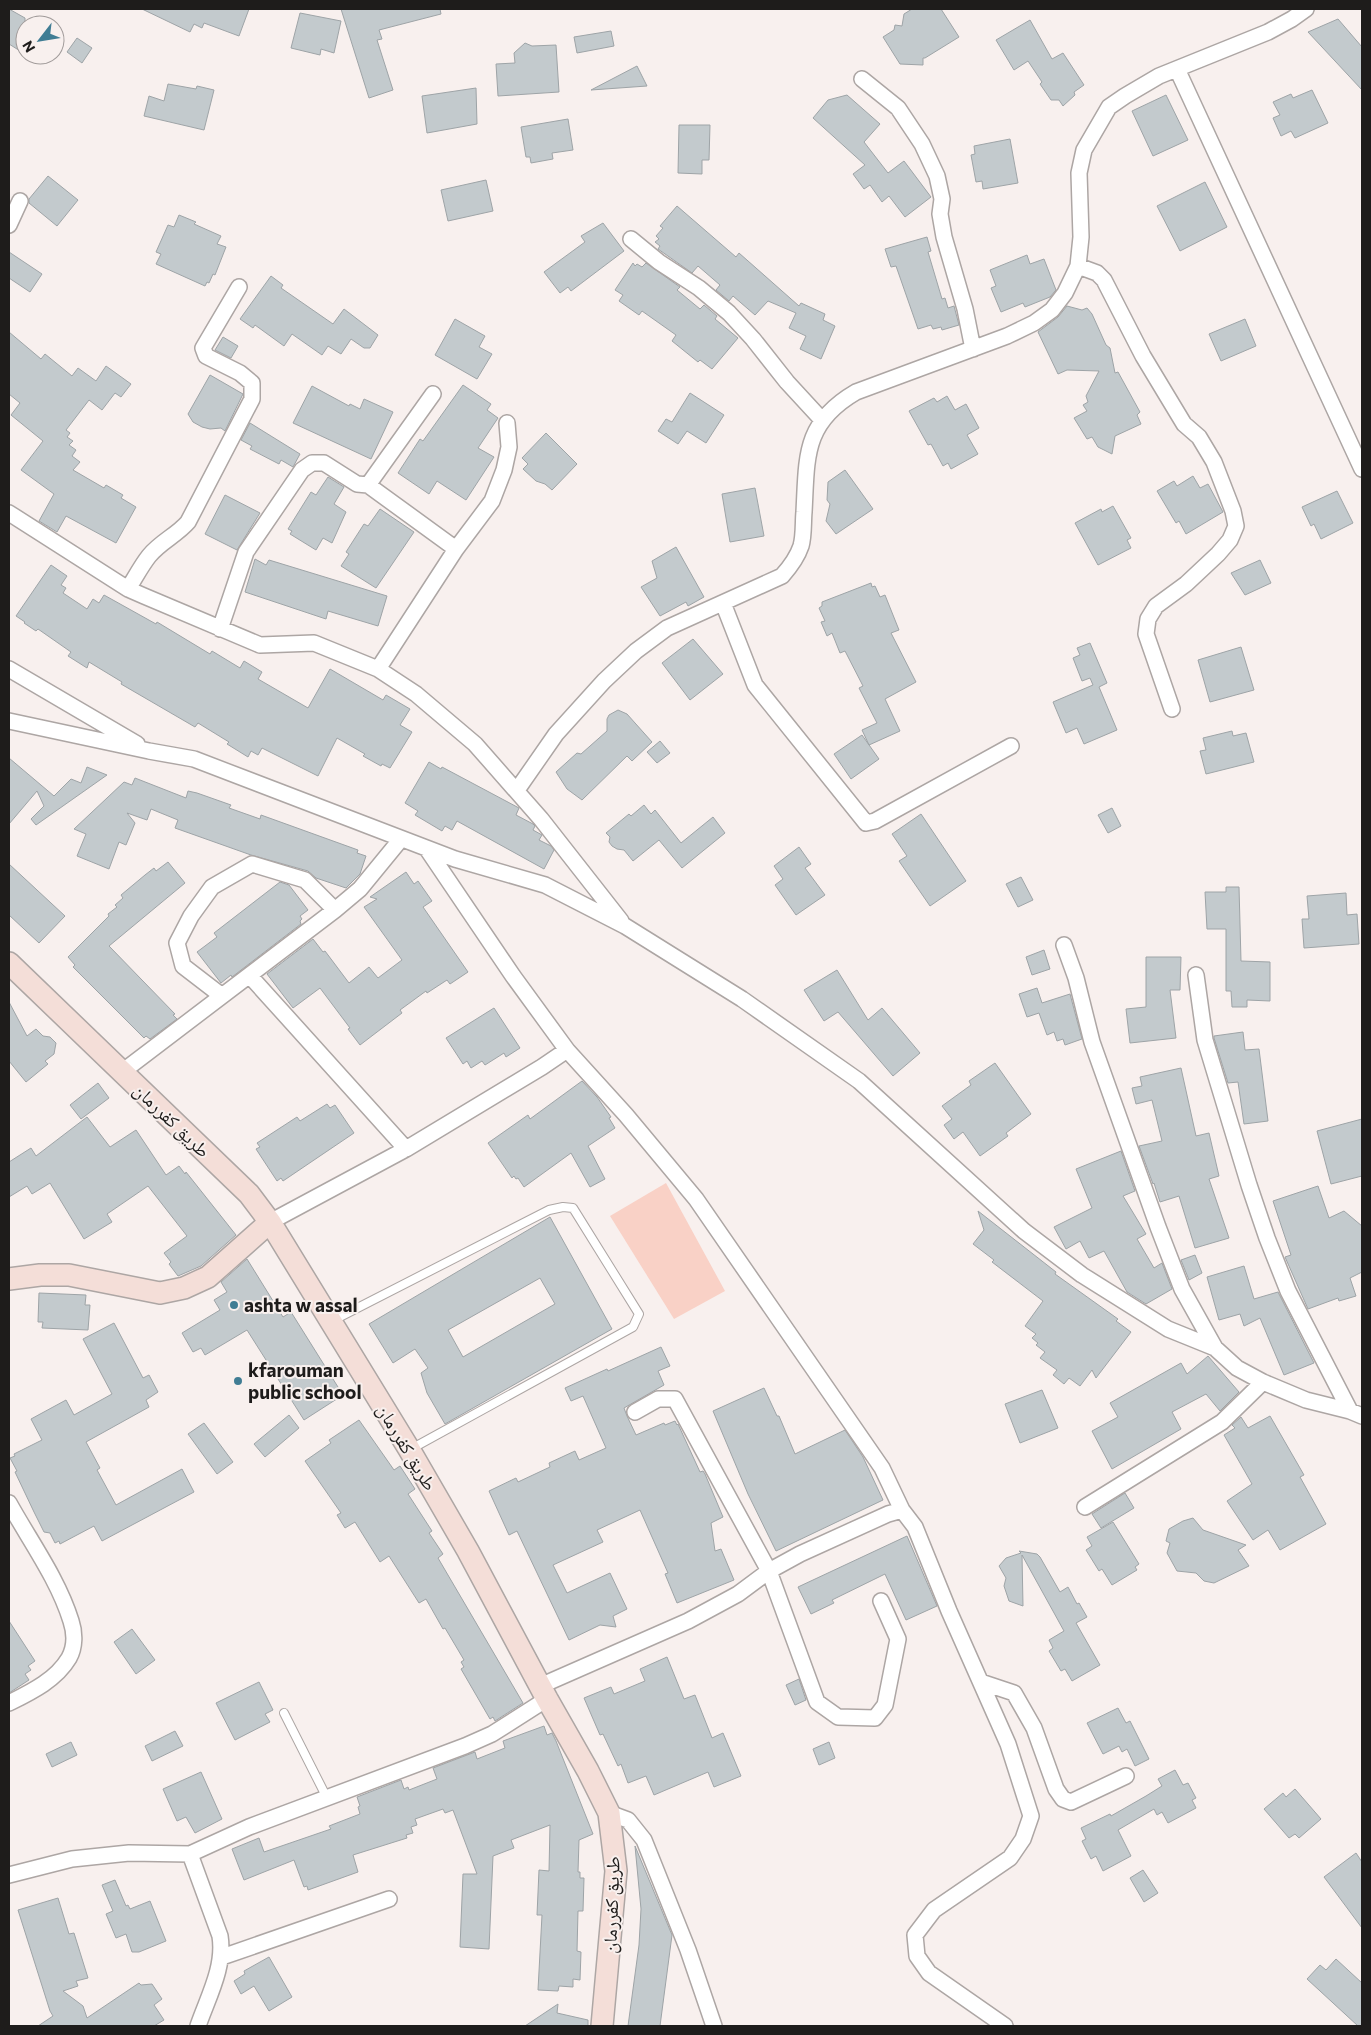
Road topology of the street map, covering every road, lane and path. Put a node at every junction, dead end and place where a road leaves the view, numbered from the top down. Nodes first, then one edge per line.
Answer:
1 (1306, 9) edge
2 (1177, 69) junction
3 (862, 79) dead end
4 (20, 201) dead end
5 (9, 225) edge
6 (630, 239) dead end
7 (1078, 266) junction
8 (239, 287) dead end
9 (973, 349) junction
10 (433, 394) dead end
11 (822, 420) junction
12 (507, 423) dead end
13 (1362, 469) edge
14 (368, 485) junction
15 (9, 513) edge
16 (456, 549) junction
17 (128, 589) junction
18 (724, 603) junction
19 (220, 629) junction
20 (378, 669) junction
21 (9, 670) edge
22 (1172, 709) dead end
23 (9, 721) edge
24 (1011, 746) dead end
25 (149, 751) junction
26 (517, 790) junction
27 (401, 839) junction
28 (427, 848) junction
29 (335, 910) junction
30 (625, 926) junction
31 (1064, 945) dead end
32 (9, 963) edge
33 (1196, 975) dead end
34 (250, 976) junction
35 (222, 996) junction
36 (566, 1050) junction
37 (122, 1072) junction
38 (406, 1149) junction
39 (270, 1222) junction
40 (9, 1279) edge
41 (330, 1322) junction
42 (1215, 1348) junction
43 (1263, 1382) junction
44 (635, 1412) dead end
45 (1356, 1413) edge
46 (409, 1450) junction
47 (9, 1503) edge
48 (1085, 1507) dead end
49 (902, 1510) junction
50 (769, 1571) junction
51 (880, 1601) dead end
52 (981, 1682) junction
53 (543, 1693) junction
54 (9, 1703) edge
55 (284, 1713) dead end
56 (1126, 1776) dead end
57 (327, 1798) junction
58 (609, 1813) junction
59 (190, 1854) junction
60 (9, 1875) edge
61 (390, 1898) dead end
62 (222, 1957) junction
63 (198, 2026) edge
64 (602, 2026) edge
65 (714, 2026) edge
66 (1005, 2026) edge

1 - 2 street
2 - 7 street
2 - 13 street
3 - 9 street
4 - 5 street
6 - 11 street
7 - 9 street
7 - 22 street
8 - 17 street
9 - 11 street
10 - 14 street
11 - 18 street
12 - 16 street
14 - 16 street
14 - 19 street
15 - 17 street
16 - 20 street
17 - 19 street
18 - 24 street
18 - 26 street
19 - 20 street
20 - 26 street
21 - 25 street
23 - 25 street
25 - 27 street
26 - 30 street
27 - 28 street
27 - 29 street
28 - 30 street
28 - 36 street
29 - 34 street
29 - 35 street
30 - 42 street
31 - 42 street
32 - 37 main road, طريق كفررمان
33 - 45 street
34 - 35 street
34 - 38 street
35 - 37 street
36 - 38 street
36 - 49 street
37 - 39 main road, طريق كفررمان
38 - 39 street
39 - 40 main road
39 - 41 main road, طريق كفررمان
41 - 46 main road, طريق كفررمان
41 - 46 lane
42 - 43 street
43 - 45 street
43 - 48 street
44 - 50 street
46 - 53 main road, طريق كفررمان
47 - 54 street
49 - 50 street
49 - 52 street
50 - 51 street
50 - 53 street
52 - 56 street
52 - 66 street
53 - 57 street
53 - 58 main road, طريق كفررمان
55 - 57 lane
57 - 59 street
58 - 64 main road, طريق كفررمان
58 - 65 street
59 - 60 street
59 - 62 street
61 - 62 street
62 - 63 street

